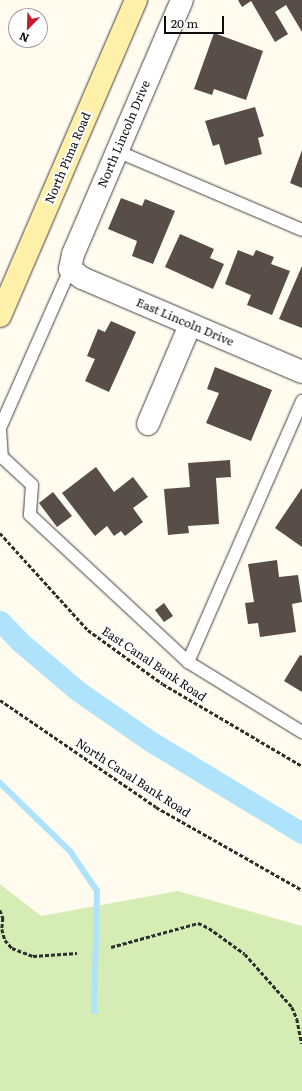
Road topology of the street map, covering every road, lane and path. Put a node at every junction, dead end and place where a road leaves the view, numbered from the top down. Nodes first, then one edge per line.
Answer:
1 (136, 0) edge
2 (182, 0) edge
3 (117, 151) junction
4 (302, 230) edge
5 (70, 270) junction
6 (0, 316) edge
7 (190, 325) junction
8 (302, 372) edge
9 (302, 401) edge
10 (148, 424) dead end
11 (0, 429) edge
12 (0, 533) edge
13 (188, 662) junction
14 (0, 700) edge
15 (302, 732) edge
16 (302, 766) edge
17 (302, 890) edge
18 (0, 910) edge
19 (111, 947) dead end
20 (77, 953) dead end
21 (302, 1044) edge

1 - 6 main road, North Pima Road
2 - 3 street, North Lincoln Drive
3 - 4 lane
3 - 5 street, North Lincoln Drive
5 - 7 street, East Lincoln Drive
5 - 11 lane
7 - 8 street, East Lincoln Drive
7 - 10 street
9 - 13 lane
11 - 13 lane
12 - 16 path, East Canal Bank Road
13 - 15 lane
14 - 17 path, North Canal Bank Road
18 - 20 path
19 - 21 path

